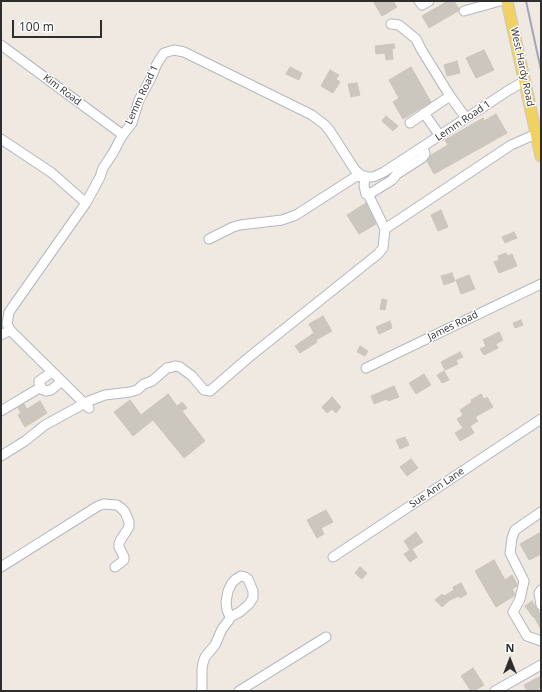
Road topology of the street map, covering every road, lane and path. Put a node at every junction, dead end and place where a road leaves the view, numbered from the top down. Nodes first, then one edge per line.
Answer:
1 (419, 1) edge
2 (429, 1) edge
3 (500, 1) edge
4 (507, 1) edge
5 (464, 11) dead end
6 (391, 24) dead end
7 (1, 44) edge
8 (525, 81) junction
9 (450, 96) junction
10 (424, 113) junction
11 (466, 118) junction
12 (410, 123) dead end
13 (536, 134) junction
14 (123, 135) junction
15 (440, 136) junction
16 (1, 140) edge
17 (421, 148) junction
18 (541, 156) edge
19 (363, 176) junction
20 (366, 194) junction
21 (86, 203) junction
22 (385, 229) junction
23 (209, 239) dead end
24 (541, 284) edge
25 (4, 315) edge
26 (10, 330) junction
27 (1, 336) edge
28 (366, 368) dead end
29 (52, 372) junction
30 (62, 381) junction
31 (41, 387) junction
32 (87, 406) junction
33 (1, 411) edge
34 (541, 419) edge
35 (1, 456) edge
36 (541, 512) edge
37 (333, 557) dead end
38 (1, 567) edge
39 (115, 567) dead end
40 (541, 590) edge
41 (541, 605) edge
42 (230, 617) dead end
43 (326, 637) dead end
44 (541, 641) edge
45 (541, 665) edge
46 (201, 691) edge
47 (239, 691) edge
48 (495, 691) edge

1 - 2 street
3 - 5 street
4 - 8 main road, West Hardy Road
6 - 9 street
7 - 14 street, Kim Road
8 - 11 street, Lemm Road 1
8 - 13 main road, West Hardy Road
9 - 10 street
9 - 11 street
10 - 12 street
10 - 15 street
11 - 15 street, Lemm Road 1
13 - 18 main road, West Hardy Road
13 - 22 street
14 - 19 street, Lemm Road 1
14 - 21 street, Lemm Road 1
15 - 17 street, Lemm Road 1
16 - 21 street
17 - 19 street, Lemm Road 1
17 - 20 street
19 - 20 street
19 - 23 street
20 - 22 street
21 - 25 street, Lemm Road 1
22 - 32 street
24 - 28 street, James Road
25 - 26 street, Lemm Road 1
26 - 27 street
26 - 29 street
29 - 30 street
29 - 31 street
30 - 31 street
30 - 32 street
31 - 33 street
32 - 35 street
34 - 37 street, Sue Ann Lane
36 - 44 street
38 - 39 street
40 - 41 street
42 - 46 street
43 - 47 street
45 - 48 street

